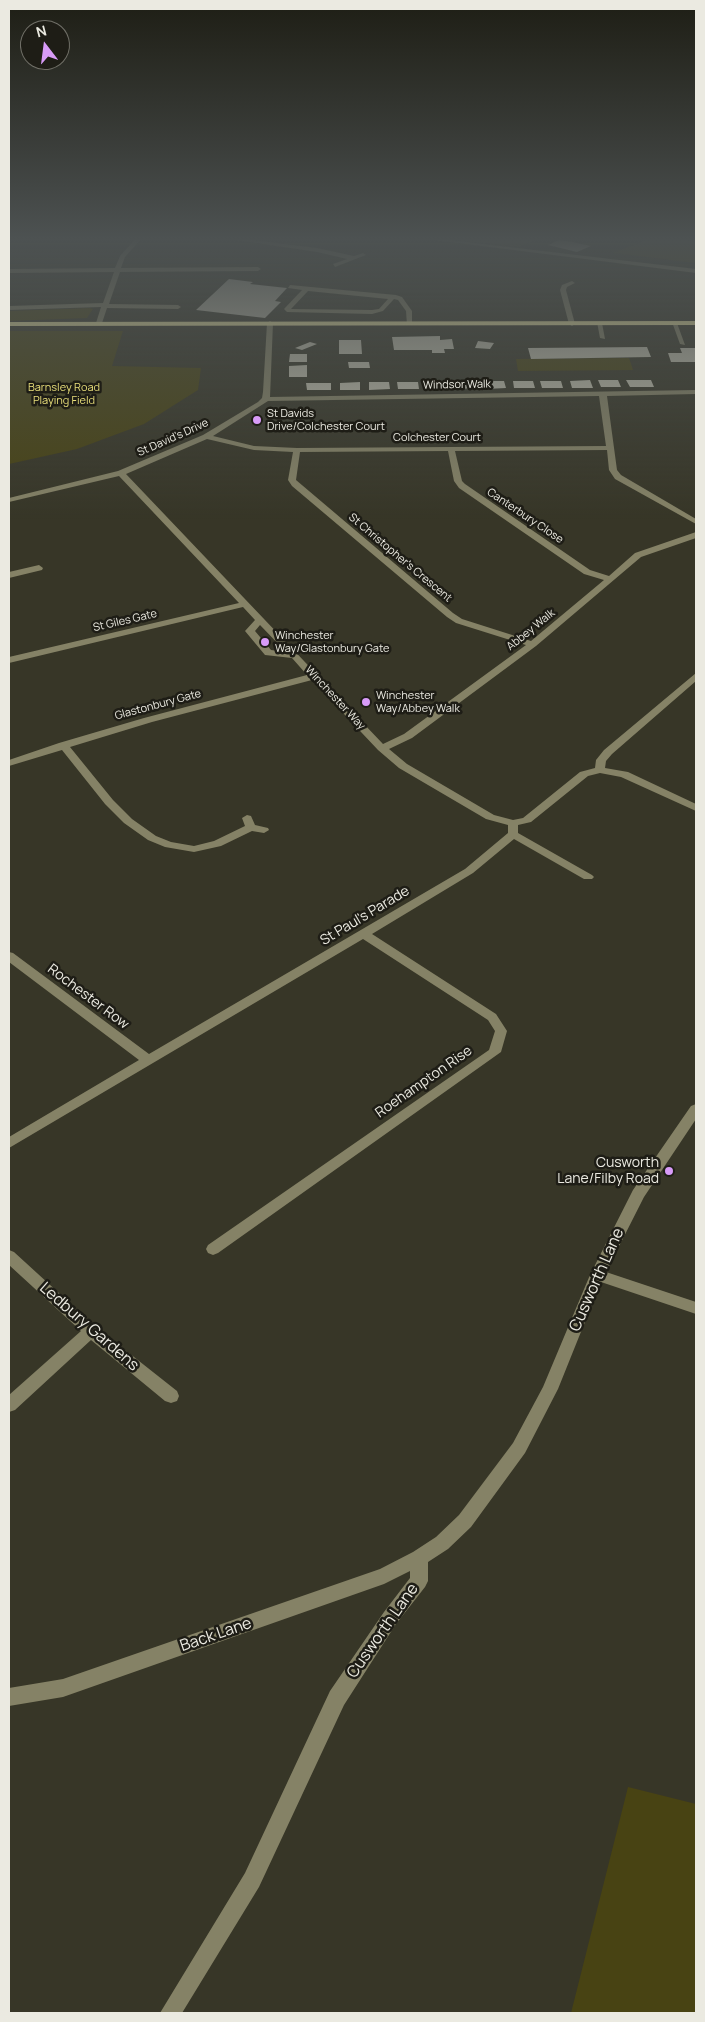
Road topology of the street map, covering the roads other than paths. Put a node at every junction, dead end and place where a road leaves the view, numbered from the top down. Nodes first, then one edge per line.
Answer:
1 (270, 331) edge
2 (601, 331) edge
3 (678, 331) edge
4 (603, 338) dead end
5 (683, 344) dead end
6 (696, 392) edge
7 (603, 395) junction
8 (266, 399) junction
9 (206, 437) junction
10 (610, 448) junction
11 (451, 449) junction
12 (297, 450) junction
13 (121, 473) junction
14 (9, 500) edge
15 (696, 522) edge
16 (696, 535) edge
17 (50, 570) dead end
18 (9, 574) edge
19 (611, 579) junction
20 (246, 604) junction
21 (261, 619) junction
22 (533, 644) junction
23 (295, 656) junction
24 (9, 660) edge
25 (315, 676) junction
26 (696, 676) edge
27 (63, 745) junction
28 (382, 748) junction
29 (9, 763) edge
30 (600, 770) junction
31 (696, 808) edge
32 (513, 829) junction
33 (264, 830) dead end
34 (588, 877) dead end
35 (364, 934) junction
36 (9, 956) edge
37 (149, 1061) junction
38 (696, 1109) edge
39 (9, 1143) edge
40 (213, 1249) dead end
41 (9, 1256) edge
42 (597, 1275) junction
43 (696, 1308) edge
44 (91, 1331) junction
45 (171, 1396) dead end
46 (9, 1406) edge
47 (419, 1558) junction
48 (9, 1697) edge
49 (170, 2013) edge

1 - 8 street
2 - 4 street
3 - 5 street
6 - 7 street, Windsor Walk
7 - 8 street, Windsor Walk
7 - 10 street
8 - 9 street, St David's Drive
9 - 12 street, Colchester Court
9 - 13 street, St David's Drive
10 - 11 street, Colchester Court
10 - 15 street
11 - 12 street, Colchester Court
11 - 19 street, Canterbury Close
12 - 22 street, St Christopher's Crescent
13 - 14 street, St David's Drive
13 - 20 street, Winchester Way
16 - 19 street, Abbey Walk
17 - 18 street
19 - 22 street, Abbey Walk
20 - 21 street, Winchester Way
20 - 24 street, St Giles Gate
21 - 23 street, Winchester Way
21 - 23 street
22 - 28 street, Abbey Walk
23 - 25 street, Winchester Way
25 - 27 street, Glastonbury Gate
25 - 28 street, Winchester Way
26 - 30 street
27 - 29 street, Glastonbury Gate
27 - 33 street
28 - 32 street, Winchester Way
30 - 31 street
30 - 32 street, St Paul's Parade
32 - 34 street, Winchester Way
32 - 35 street, St Paul's Parade
35 - 37 street, St Paul's Parade
35 - 40 street, Roehampton Rise
36 - 37 street, Rochester Row
37 - 39 street, St Paul's Parade
38 - 42 street, Cusworth Lane
41 - 44 street, Ledbury Gardens
42 - 43 street
42 - 47 street, Cusworth Lane
44 - 45 street, Ledbury Gardens
44 - 46 street
47 - 48 street, Back Lane
47 - 49 street, Cusworth Lane

